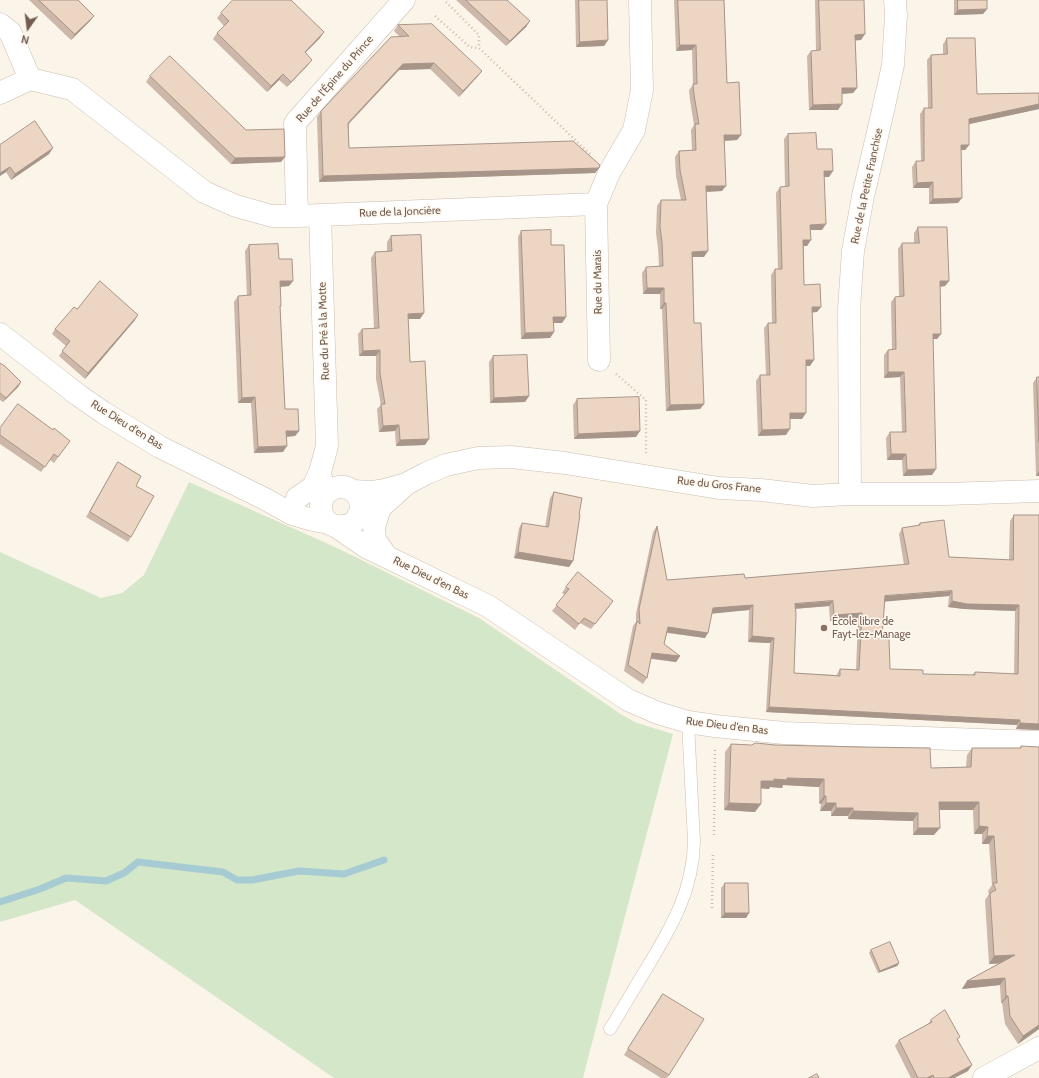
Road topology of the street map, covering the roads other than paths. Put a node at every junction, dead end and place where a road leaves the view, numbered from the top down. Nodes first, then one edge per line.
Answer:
1 (404, 0) edge
2 (640, 0) edge
3 (895, 0) edge
4 (0, 24) edge
5 (30, 79) junction
6 (0, 94) edge
7 (596, 204) junction
8 (320, 215) junction
9 (297, 216) junction
10 (0, 334) edge
11 (599, 360) road end
12 (328, 446) junction
13 (320, 472) junction
14 (406, 484) junction
15 (351, 489) junction
16 (1039, 492) edge
17 (850, 494) junction
18 (323, 497) junction
19 (297, 498) junction
20 (265, 499) junction
21 (380, 508) junction
22 (358, 516) junction
23 (333, 525) junction
24 (387, 557) junction
25 (688, 722) junction
26 (1039, 742) edge
27 (610, 1030) dead end
28 (1039, 1048) edge
29 (984, 1078) edge

1 - 9 street, Rue de l'Épine du Prince
2 - 7 street
3 - 17 street, Rue de la Petite Franchise
4 - 5 street
5 - 6 street
5 - 9 street, Rue de la Joncière
7 - 8 street, Rue de la Joncière
7 - 11 street, Rue du Marais
8 - 9 street, Rue de la Joncière
8 - 12 street, Rue du Pré à la Motte
10 - 20 street, Rue Dieu d'en Bas
12 - 13 street, Rue du Pré à la Motte
12 - 15 street, Rue du Pré à la Motte
13 - 18 street, Rue du Pré à la Motte
13 - 19 street, Rue du Pré à la Motte
14 - 15 street, Rue du Gros Frane
14 - 17 street, Rue du Gros Frane
14 - 21 street, Rue du Gros Frane
15 - 18 street
15 - 22 street
16 - 17 street, Rue du Gros Frane
18 - 19 street, Rue Dieu d'en Bas
18 - 23 street
19 - 20 street, Rue Dieu d'en Bas
20 - 23 street, Rue Dieu d'en Bas
21 - 22 street, Rue du Gros Frane
21 - 24 street, Rue Dieu d'en Bas
22 - 23 street
23 - 24 street, Rue Dieu d'en Bas
24 - 25 street, Rue Dieu d'en Bas
25 - 26 street, Rue Dieu d'en Bas
25 - 27 lane
28 - 29 street

